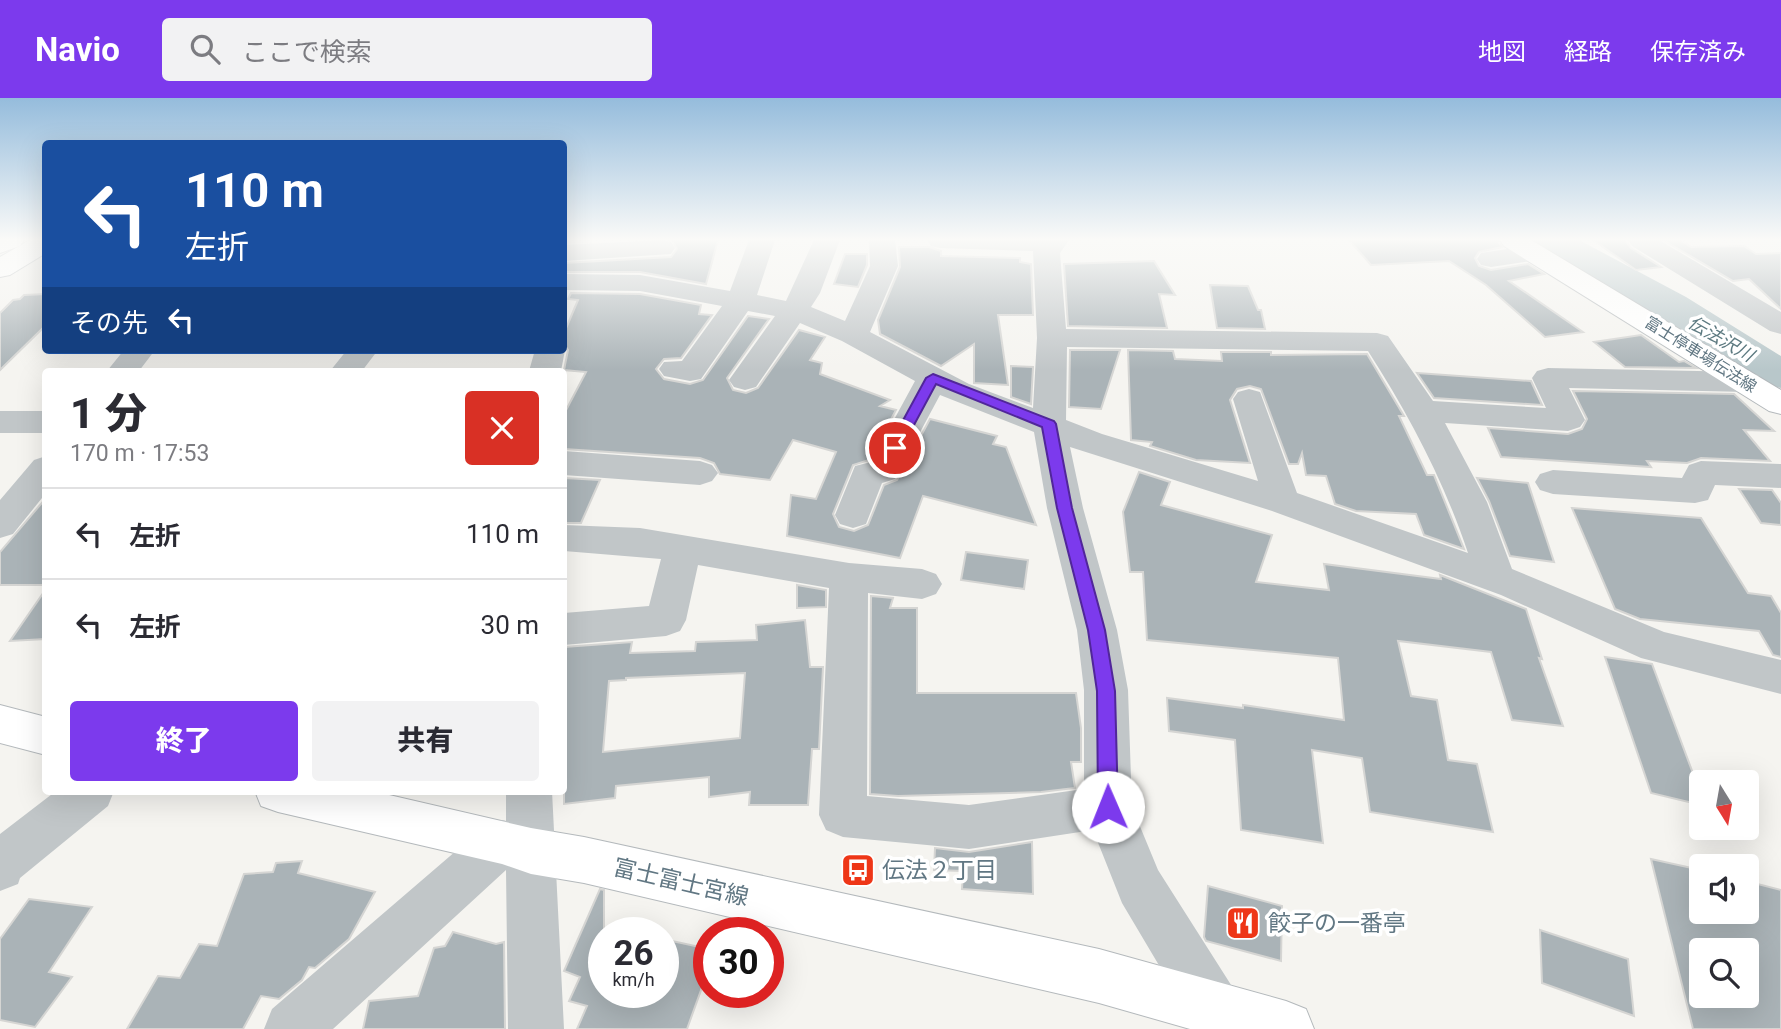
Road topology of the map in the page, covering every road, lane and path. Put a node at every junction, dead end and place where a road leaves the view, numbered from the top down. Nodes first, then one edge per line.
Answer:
1 (643, 283) edge
2 (747, 283) edge
3 (810, 283) edge
4 (876, 283) edge
5 (1047, 283) edge
6 (1585, 283) edge
7 (1713, 283) edge
8 (741, 301) junction
9 (794, 311) junction
10 (1781, 325) edge
11 (853, 335) junction
12 (1052, 338) junction
13 (137, 354) edge
14 (360, 354) edge
15 (125, 368) edge
16 (348, 368) edge
17 (675, 369) dead end
18 (933, 378) junction
19 (745, 380) dead end
20 (1747, 382) junction
21 (1249, 399) dead end
22 (1781, 404) edge
23 (1423, 411) junction
24 (0, 422) edge
25 (42, 422) edge
26 (1049, 424) junction
27 (567, 463) edge
28 (42, 473) edge
29 (700, 473) dead end
30 (1781, 477) edge
31 (1553, 482) dead end
32 (1282, 501) junction
33 (853, 515) dead end
34 (0, 525) edge
35 (567, 538) edge
36 (682, 549) junction
37 (849, 577) junction
38 (1496, 578) junction
39 (922, 584) dead end
40 (567, 629) edge
41 (1781, 677) edge
42 (0, 724) edge
43 (42, 735) edge
44 (0, 737) edge
45 (42, 743) edge
46 (85, 795) edge
47 (295, 795) edge
48 (528, 795) edge
49 (1108, 807) junction
50 (516, 847) junction
51 (1, 864) edge
52 (1214, 1007) junction
53 (292, 1029) edge
54 (536, 1029) edge
55 (1286, 1029) edge

1 - 8 street
2 - 8 street
3 - 9 street
4 - 11 street
5 - 12 street
6 - 20 main road, 富士停車場伝法線
7 - 10 street
8 - 9 street
8 - 17 street
9 - 11 street
9 - 19 street
11 - 18 street
12 - 23 street
12 - 26 street
13 - 15 street
14 - 16 street
18 - 26 street
18 - 33 street
20 - 22 main road, 富士停車場伝法線
20 - 23 street
21 - 32 street
23 - 38 street
24 - 25 street
26 - 32 street
26 - 49 street
27 - 29 street
28 - 34 street
30 - 31 street
32 - 38 street
35 - 36 street
36 - 37 street
36 - 40 street
37 - 39 street
37 - 49 street
38 - 41 street
42 - 43 main road
44 - 45 main road
46 - 51 street
47 - 50 main road, 富士富士宮線
48 - 50 street
49 - 52 street
50 - 52 main road, 富士富士宮線
50 - 53 street
50 - 54 street
52 - 55 main road, 富士富士宮線

